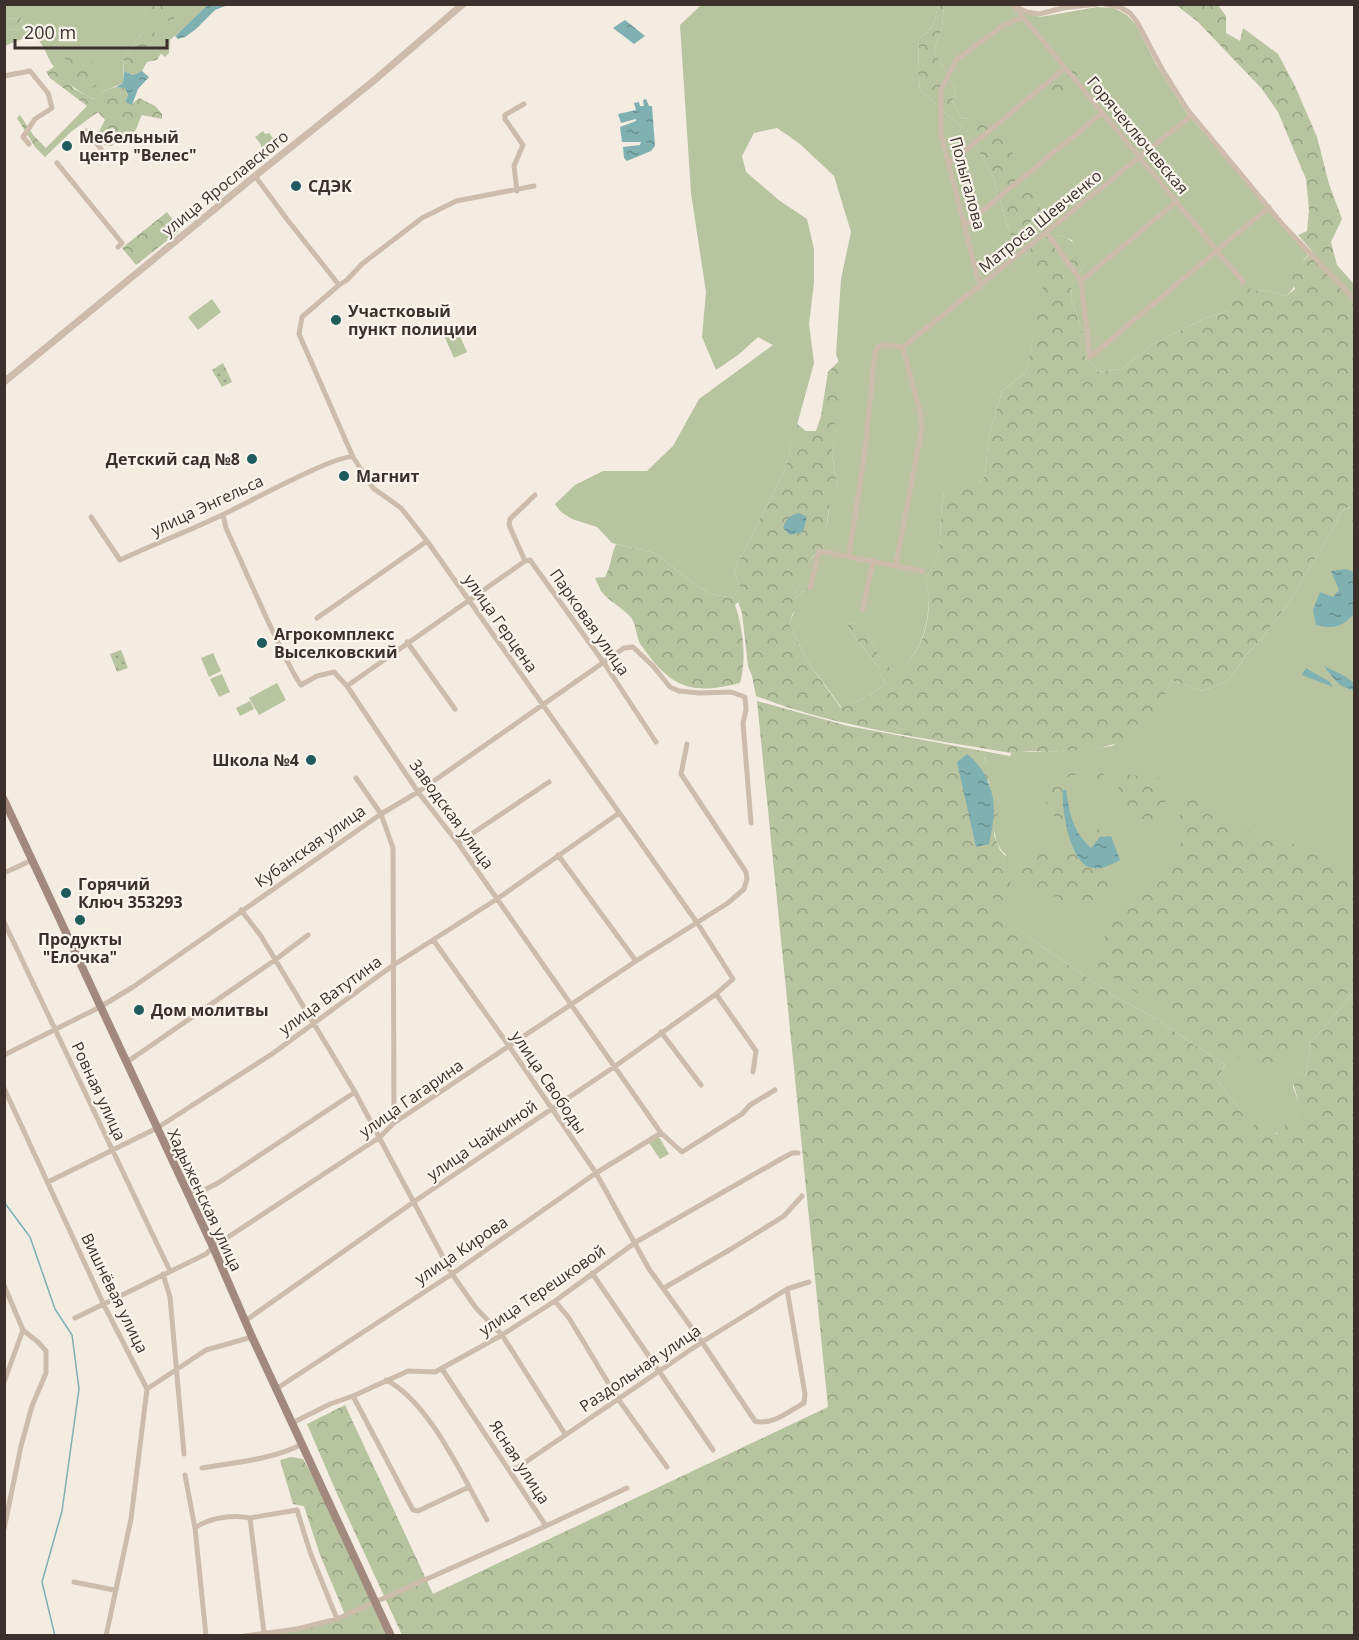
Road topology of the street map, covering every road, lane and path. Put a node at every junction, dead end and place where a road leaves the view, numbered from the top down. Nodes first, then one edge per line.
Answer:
1 (463, 4) edge
2 (1097, 4) edge
3 (1105, 4) edge
4 (1012, 5) edge
5 (1023, 17) junction
6 (1065, 68) junction
7 (4, 75) edge
8 (524, 104) dead end
9 (1102, 112) junction
10 (1192, 115) junction
11 (86, 131) dead end
12 (29, 144) dead end
13 (101, 149) dead end
14 (1140, 158) junction
15 (57, 164) dead end
16 (949, 164) junction
17 (255, 176) junction
18 (534, 186) dead end
19 (517, 191) junction
20 (1176, 202) junction
21 (1269, 207) junction
22 (966, 224) junction
23 (1047, 233) junction
24 (118, 247) dead end
25 (1218, 252) junction
26 (1081, 281) junction
27 (1243, 282) dead end
28 (339, 285) junction
29 (980, 287) junction
30 (1354, 299) edge
31 (903, 347) junction
32 (4, 382) edge
33 (354, 457) junction
34 (535, 495) dead end
35 (223, 515) junction
36 (91, 517) dead end
37 (427, 541) junction
38 (849, 555) junction
39 (873, 560) junction
40 (525, 561) junction
41 (896, 564) junction
42 (922, 571) dead end
43 (810, 588) dead end
44 (468, 600) junction
45 (863, 609) dead end
46 (316, 618) dead end
47 (407, 642) junction
48 (604, 663) junction
49 (347, 686) junction
50 (543, 705) junction
51 (455, 709) dead end
52 (656, 742) dead end
53 (687, 744) dead end
54 (356, 778) dead end
55 (549, 782) dead end
56 (418, 792) junction
57 (4, 800) edge
58 (619, 813) junction
59 (381, 814) junction
60 (751, 823) dead end
61 (458, 843) junction
62 (558, 855) junction
63 (32, 860) junction
64 (4, 873) edge
65 (497, 899) junction
66 (241, 910) junction
67 (4, 922) edge
68 (698, 924) junction
69 (308, 934) dead end
70 (434, 940) junction
71 (275, 960) junction
72 (636, 961) junction
73 (392, 966) junction
74 (733, 979) joint
75 (716, 994) junction
76 (571, 1004) junction
77 (100, 1007) junction
78 (314, 1023) junction
79 (55, 1031) junction
80 (661, 1032) junction
81 (509, 1046) junction
82 (4, 1055) edge
83 (127, 1062) junction
84 (614, 1067) junction
85 (753, 1072) dead end
86 (700, 1085) dead end
87 (4, 1088) edge
88 (775, 1090) dead end
89 (355, 1092) junction
90 (552, 1110) junction
91 (394, 1123) junction
92 (158, 1128) junction
93 (661, 1133) junction
94 (380, 1137) junction
95 (112, 1151) junction
96 (798, 1153) dead end
97 (596, 1173) junction
98 (48, 1182) junction
99 (186, 1192) junction
100 (802, 1196) dead end
101 (415, 1202) junction
102 (636, 1242) junction
103 (213, 1247) junction
104 (170, 1271) junction
105 (592, 1273) junction
106 (163, 1274) junction
107 (452, 1274) junction
108 (809, 1282) dead end
109 (4, 1285) edge
110 (664, 1288) junction
111 (787, 1289) junction
112 (555, 1301) junction
113 (104, 1305) junction
114 (75, 1318) dead end
115 (245, 1321) junction
116 (23, 1330) junction
117 (502, 1335) junction
118 (252, 1337) junction
119 (702, 1342) junction
120 (176, 1368) junction
121 (442, 1369) junction
122 (660, 1371) junction
123 (386, 1380) junction
124 (4, 1382) edge
125 (147, 1389) junction
126 (276, 1389) junction
127 (353, 1396) junction
128 (618, 1399) junction
129 (292, 1423) junction
130 (565, 1434) junction
131 (302, 1444) junction
132 (713, 1450) dead end
133 (184, 1454) dead end
134 (667, 1467) dead end
135 (202, 1468) dead end
136 (511, 1472) junction
137 (185, 1475) dead end
138 (469, 1487) junction
139 (627, 1488) dead end
140 (250, 1518) junction
141 (487, 1520) dead end
142 (546, 1526) junction
143 (195, 1528) junction
144 (4, 1529) edge
145 (74, 1582) dead end
146 (114, 1590) junction
147 (375, 1603) junction
148 (338, 1619) junction
149 (264, 1633) junction
150 (105, 1635) edge
151 (206, 1635) edge
152 (244, 1635) edge
153 (391, 1635) edge

1 - 17 street, улица Ярославского
2 - 4 street
3 - 10 street
4 - 5 street, Горячеключевская
5 - 6 street, Горячеключевская
5 - 16 street, Полыгалова
6 - 9 street, Горячеключевская
6 - 16 street
7 - 12 street
8 - 19 street
9 - 14 street, Горячеключевская
9 - 22 street
10 - 14 street, Матроса Шевченко
10 - 21 street
11 - 13 street
14 - 20 street, Горячеключевская
14 - 23 street, Матроса Шевченко
15 - 24 street
16 - 22 street, Полыгалова
17 - 28 street
17 - 32 street, улица Ярославского
18 - 19 street, улица Герцена
19 - 28 street, улица Герцена
20 - 25 street, Горячеключевская
20 - 26 street
21 - 25 street
21 - 30 street
22 - 29 street, Полыгалова
23 - 26 street
23 - 29 street, Матроса Шевченко
25 - 26 street
25 - 27 street, Горячеключевская
28 - 33 street, улица Герцена
29 - 31 street, Матроса Шевченко
31 - 38 street
31 - 41 street
33 - 35 street, улица Энгельса
33 - 37 street, улица Герцена
34 - 40 street, Парковая улица
35 - 36 street, улица Энгельса
35 - 49 street
37 - 44 street, улица Герцена
37 - 46 street
38 - 39 street
38 - 43 street
39 - 41 street
39 - 45 street
40 - 44 street
40 - 48 street, Парковая улица
41 - 42 street
44 - 47 street
44 - 50 street, улица Герцена
47 - 49 street
47 - 51 street
48 - 50 street, Кубанская улица
48 - 52 street, Парковая улица
48 - 60 street, Кубанская улица
49 - 56 street, Заводская улица
50 - 56 street, Кубанская улица
50 - 58 street, улица Герцена
53 - 68 street, улица Гагарина
54 - 59 street
55 - 61 street
56 - 59 street, Кубанская улица
56 - 61 street, Заводская улица
57 - 63 main road, Хадыженская улица
58 - 62 street, улица Ватутина
58 - 68 street, улица Герцена
59 - 66 street, Кубанская улица
59 - 73 street
61 - 65 street, Заводская улица
62 - 65 street, улица Ватутина
62 - 72 street
63 - 64 street
63 - 77 main road, Хадыженская улица
65 - 70 street, улица Ватутина
65 - 76 street, Заводская улица
66 - 71 street
66 - 77 street, Кубанская улица
67 - 79 street, Ровная улица
68 - 72 street, улица Гагарина
68 - 74 street, улица Герцена
69 - 71 street
70 - 73 street, улица Ватутина
70 - 81 street, улица Свободы
71 - 78 street
71 - 83 street
72 - 76 street, улица Гагарина
73 - 78 street, улица Ватутина
73 - 91 street
74 - 75 street, улица Чайкиной
75 - 80 street, улица Чайкиной
75 - 85 street
76 - 81 street, улица Гагарина
76 - 84 street, Заводская улица
77 - 79 street, Кубанская улица
77 - 83 main road, Хадыженская улица
78 - 89 street
78 - 92 street, улица Ватутина
79 - 82 street, Кубанская улица
79 - 95 street, Ровная улица
80 - 84 street, улица Чайкиной
80 - 86 street
81 - 90 street, улица Свободы
81 - 91 street, улица Гагарина
83 - 92 main road, Хадыженская улица
84 - 90 street, улица Чайкиной
84 - 93 street, Заводская улица
87 - 98 street, Вишнёвая улица
88 - 93 street, Заводская улица
89 - 94 street
89 - 99 street
90 - 97 street, улица Свободы
90 - 101 street, улица Чайкиной
91 - 94 street, улица Гагарина
92 - 95 street, улица Ватутина
92 - 99 main road, Хадыженская улица
93 - 97 street, улица Кирова
94 - 101 street
94 - 103 street, улица Гагарина
95 - 98 street, улица Ватутина
95 - 104 street, Ровная улица
96 - 102 street, улица Терешковой
97 - 102 street, улица Свободы
97 - 107 street, улица Кирова
98 - 113 street, Вишнёвая улица
99 - 103 main road, Хадыженская улица
100 - 110 street
101 - 107 street
101 - 115 street, улица Чайкиной
102 - 105 street, улица Терешковой
102 - 110 street, улица Свободы
103 - 104 street, улица Гагарина
103 - 115 main road, Хадыженская улица
104 - 106 street, улица Гагарина
105 - 112 street, улица Терешковой
105 - 122 street
106 - 113 street, улица Гагарина
106 - 120 street
107 - 117 street
107 - 126 street, улица Кирова
108 - 111 street, Раздольная улица
109 - 116 street
110 - 119 street, улица Свободы
111 - 119 street, Раздольная улица
111 - 119 street, улица Свободы
112 - 117 street, улица Терешковой
112 - 128 street
113 - 114 street, улица Гагарина
113 - 125 street, Вишнёвая улица
115 - 118 main road, Хадыженская улица
116 - 124 street
116 - 144 street
117 - 121 street, улица Терешковой
117 - 130 street
118 - 120 street
118 - 126 main road, Хадыженская улица
119 - 122 street, Раздольная улица
120 - 125 street
120 - 133 street
121 - 123 street, улица Терешковой
121 - 136 street, Ясная улица
122 - 128 street, Раздольная улица
122 - 132 street
123 - 127 street, улица Терешковой
123 - 138 street
125 - 146 street
126 - 129 main road, Хадыженская улица
127 - 129 street, улица Терешковой
127 - 138 street
128 - 130 street, Раздольная улица
128 - 134 street
129 - 131 main road, Хадыженская улица
130 - 136 street, Раздольная улица
131 - 135 street
131 - 147 main road, Хадыженская улица
136 - 142 street, Ясная улица
137 - 143 street
138 - 141 street
139 - 142 street, Ясная улица
140 - 143 street
140 - 148 street
140 - 149 street
142 - 147 street
143 - 151 street
145 - 146 street
146 - 150 street
147 - 148 street
147 - 153 main road, Хадыженская улица
148 - 149 street
149 - 152 street

